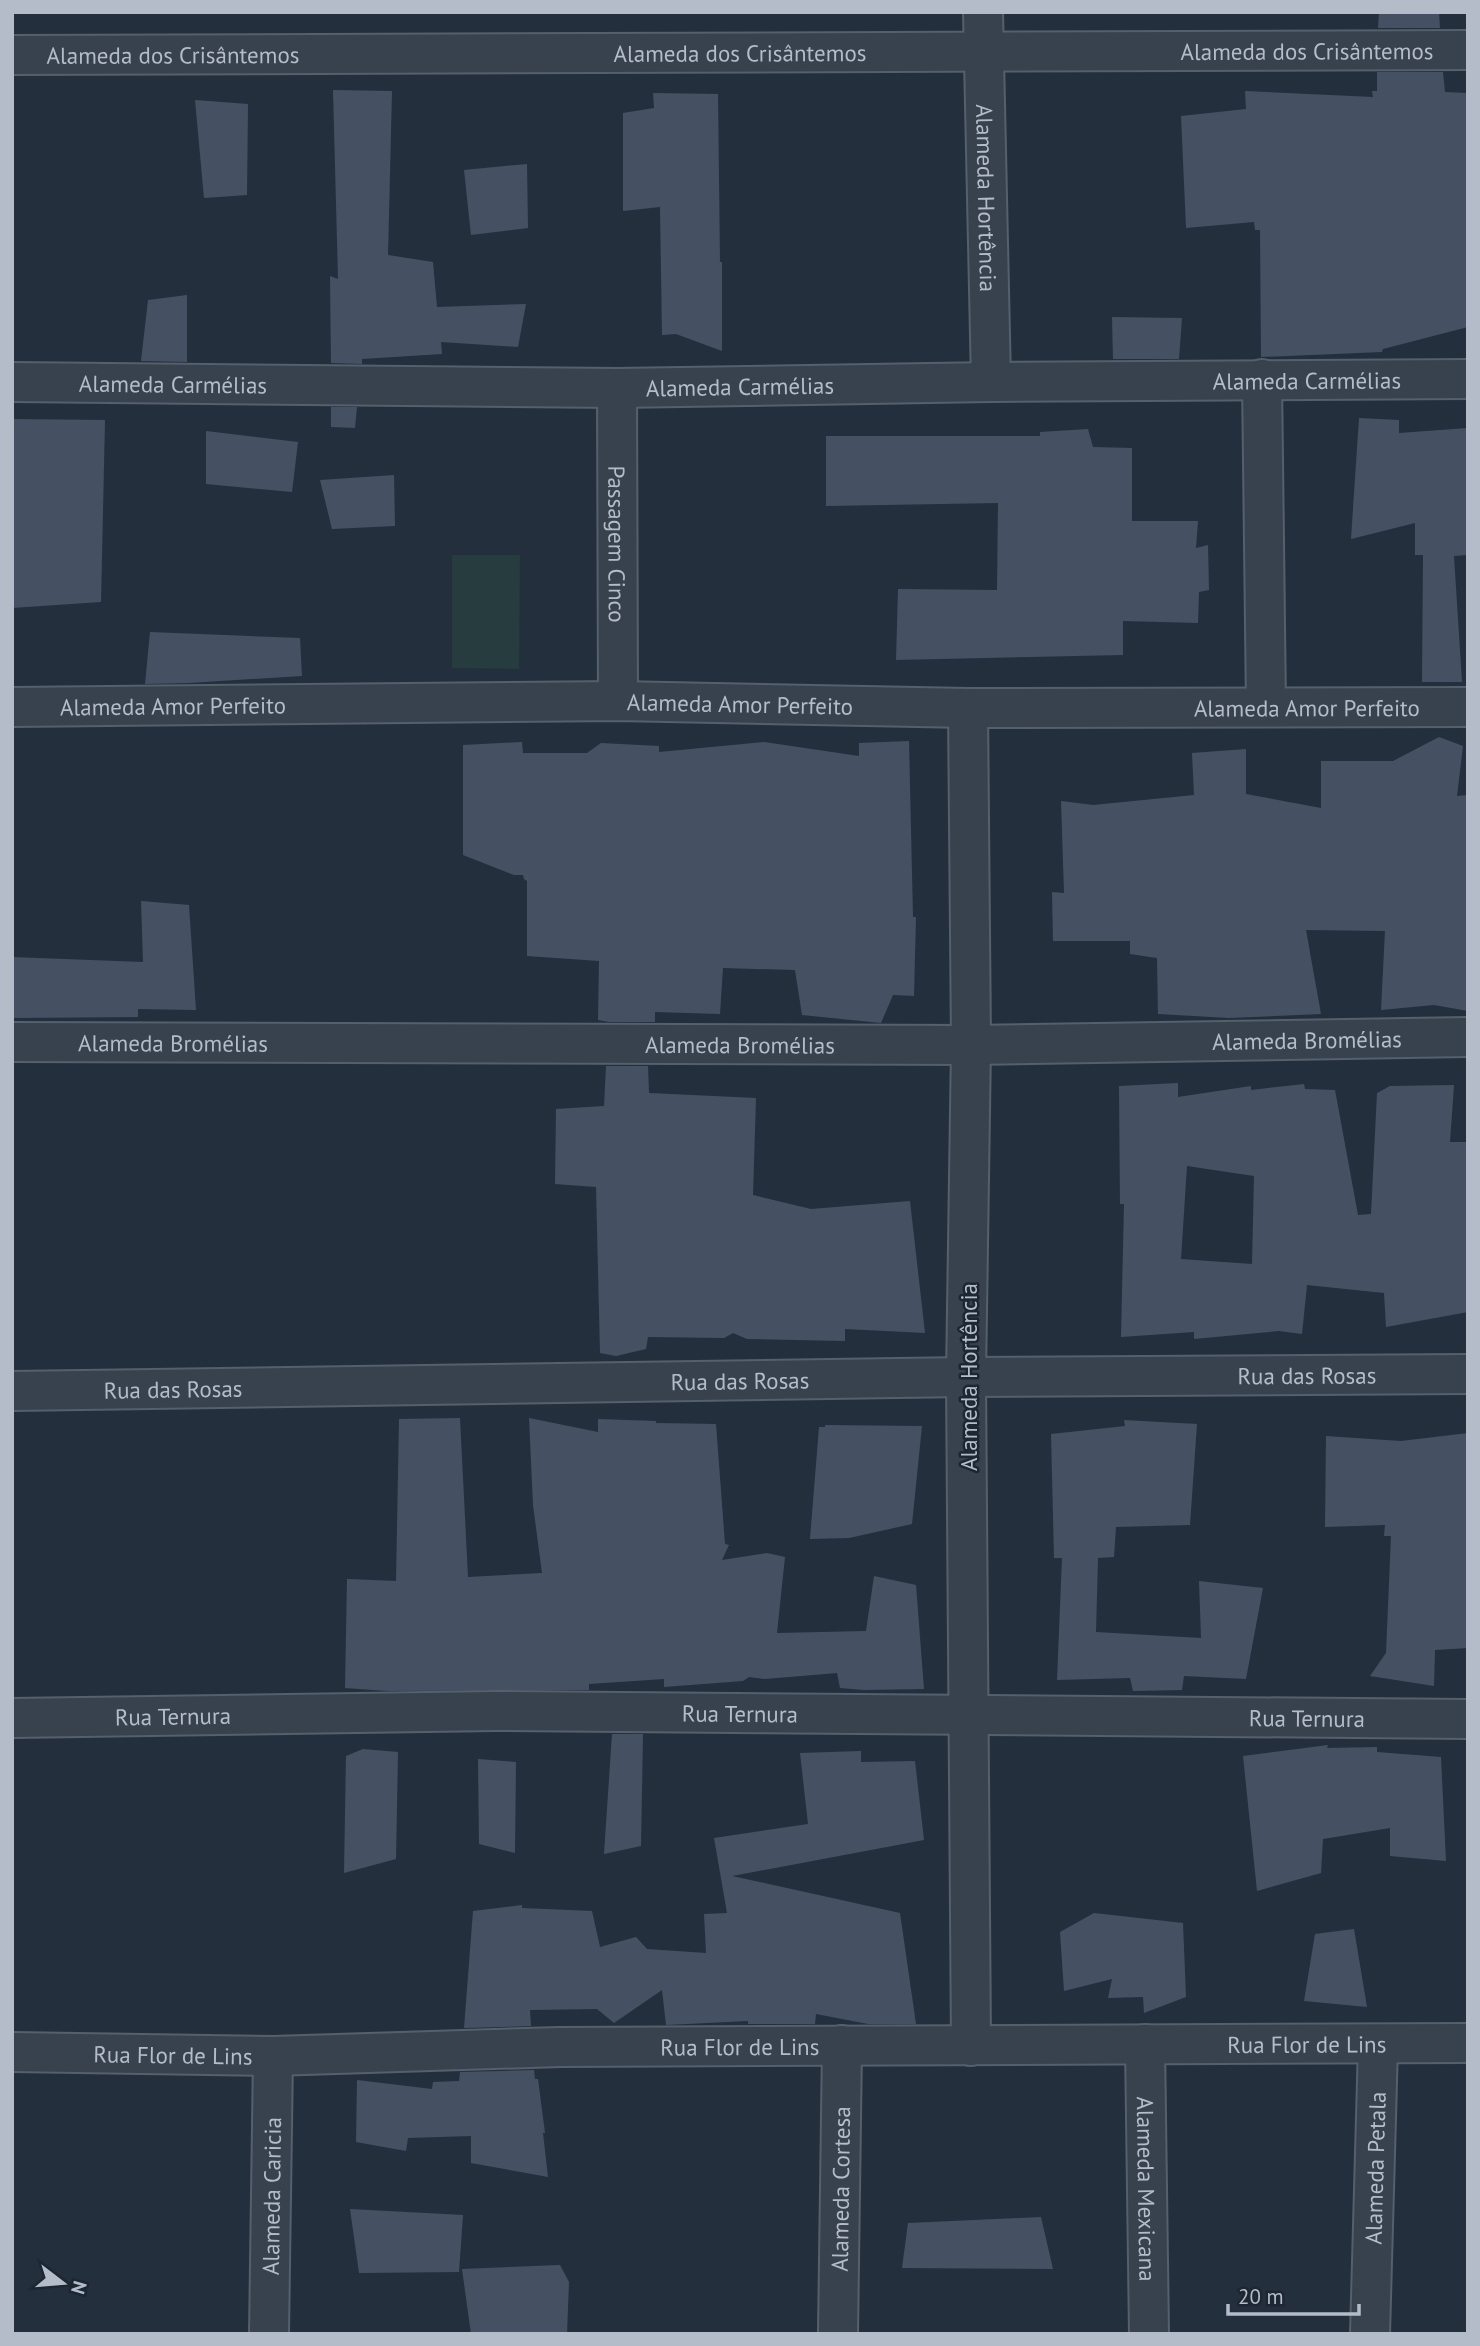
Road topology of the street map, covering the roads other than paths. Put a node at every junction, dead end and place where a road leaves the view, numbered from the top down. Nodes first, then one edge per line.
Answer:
1 (983, 12) edge
2 (1468, 50) edge
3 (984, 51) junction
4 (12, 55) edge
5 (1262, 379) junction
6 (1468, 380) edge
7 (12, 382) edge
8 (990, 382) junction
9 (617, 388) junction
10 (618, 701) junction
11 (1266, 706) junction
12 (1468, 706) edge
13 (12, 707) edge
14 (968, 708) junction
15 (1468, 1037) edge
16 (12, 1042) edge
17 (971, 1045) junction
18 (1468, 1374) edge
19 (966, 1377) junction
20 (12, 1391) edge
21 (971, 1715) junction
22 (12, 1718) edge
23 (1468, 1718) edge
24 (1468, 2043) edge
25 (1146, 2044) junction
26 (842, 2045) junction
27 (1378, 2045) junction
28 (971, 2046) junction
29 (12, 2052) edge
30 (273, 2056) junction
31 (269, 2334) edge
32 (838, 2334) edge
33 (1149, 2334) edge
34 (1370, 2334) edge

1 - 3 street, Alameda Hortência
2 - 3 street, Alameda dos Crisântemos
3 - 4 street, Alameda dos Crisântemos
3 - 8 street, Alameda Hortência
5 - 6 street, Alameda Carmélias
5 - 8 street, Alameda Carmélias
5 - 11 street
7 - 9 street, Alameda Carmélias
8 - 9 street, Alameda Carmélias
9 - 10 street, Passagem Cinco
10 - 13 street, Alameda Amor Perfeito
10 - 14 street, Alameda Amor Perfeito
11 - 12 street, Alameda Amor Perfeito
11 - 14 street, Alameda Amor Perfeito
14 - 17 street, Alameda Hortência
15 - 17 street, Alameda Bromélias
16 - 17 street, Alameda Bromélias
17 - 19 street, Alameda Hortência
18 - 19 street, Rua das Rosas
19 - 20 street, Rua das Rosas
19 - 21 street, Alameda Hortência
21 - 22 street, Rua Ternura
21 - 23 street, Rua Ternura
21 - 28 street, Alameda Hortência
24 - 27 street, Rua Flor de Lins
25 - 27 street, Rua Flor de Lins
25 - 28 street, Rua Flor de Lins
25 - 33 street, Alameda Mexicana
26 - 28 street, Rua Flor de Lins
26 - 30 street, Rua Flor de Lins
26 - 32 street, Alameda Cortesa
27 - 34 street, Alameda Petala
29 - 30 street, Rua Flor de Lins
30 - 31 street, Alameda Caricia

